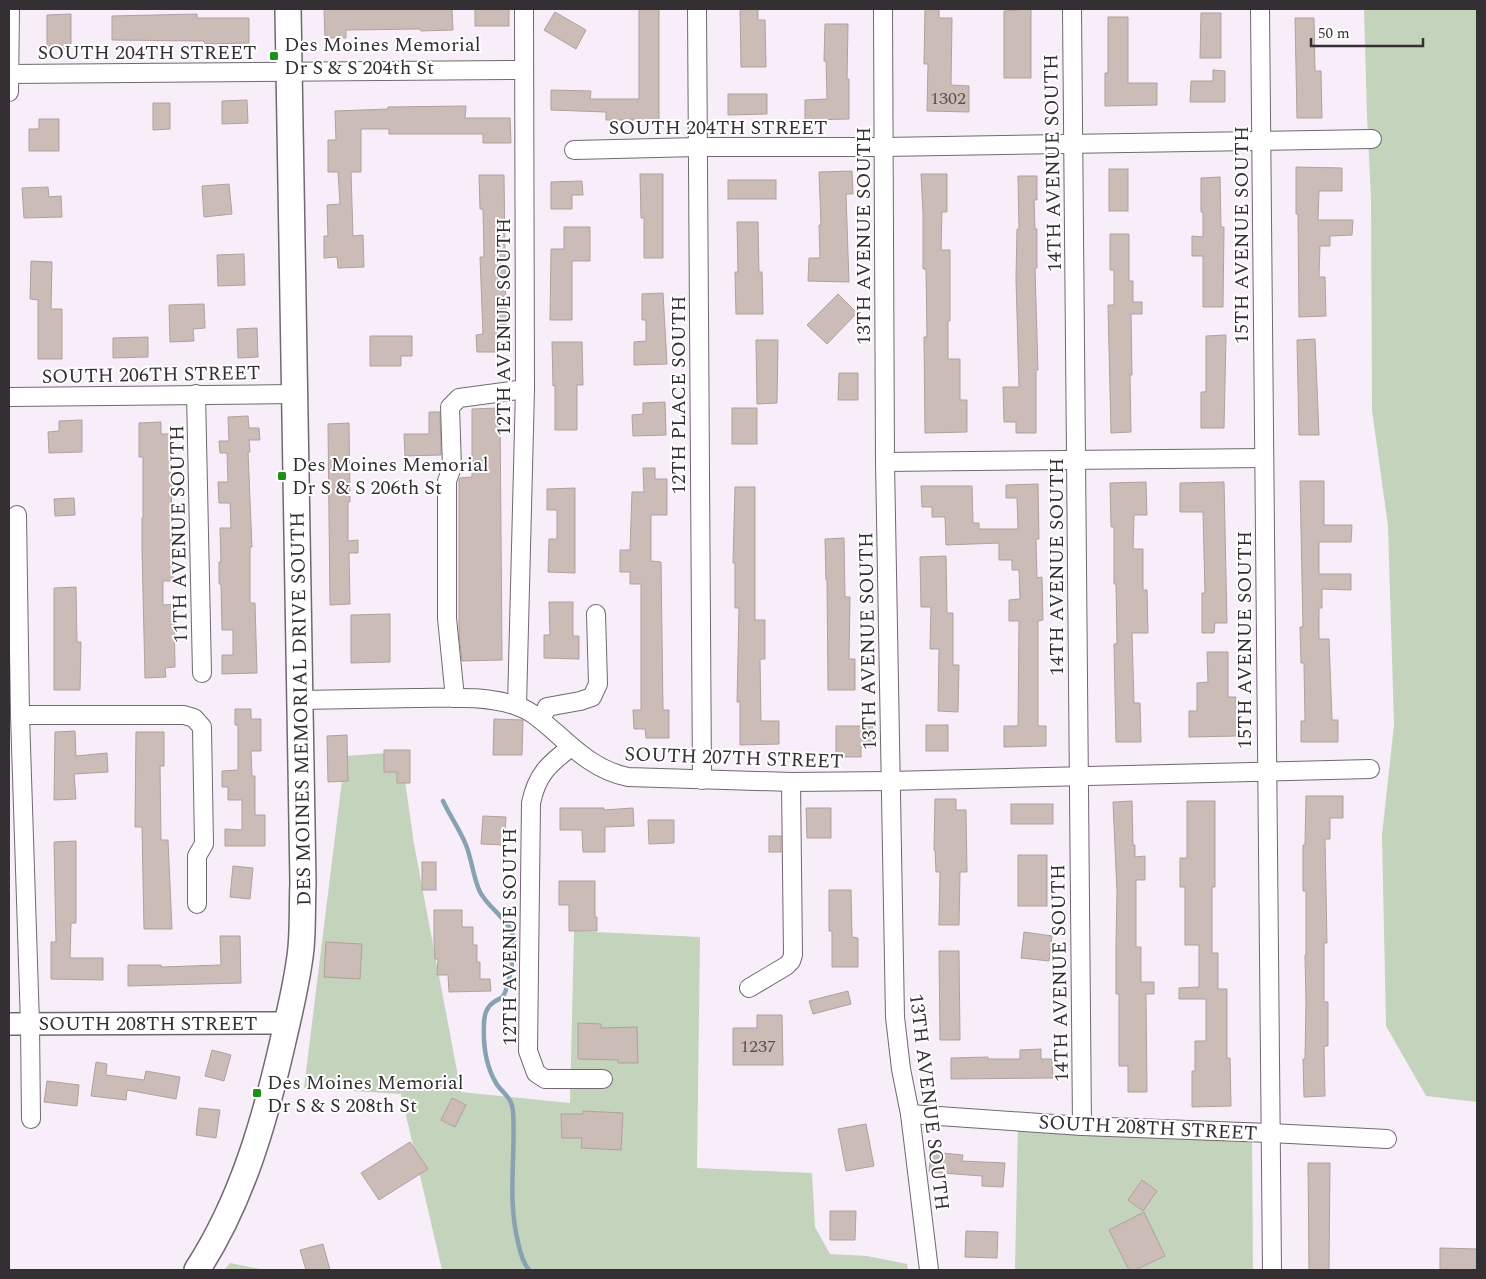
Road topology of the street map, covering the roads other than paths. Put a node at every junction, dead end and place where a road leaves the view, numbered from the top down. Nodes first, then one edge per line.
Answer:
1 (10, 9) edge
2 (288, 9) edge
3 (524, 9) edge
4 (697, 9) edge
5 (883, 9) edge
6 (1072, 9) edge
7 (1260, 9) edge
8 (524, 70) junction
9 (290, 73) junction
10 (10, 74) junction
11 (9, 92) edge
12 (1372, 139) dead end
13 (1261, 141) junction
14 (1073, 144) junction
15 (698, 147) junction
16 (883, 147) junction
17 (574, 150) dead end
18 (525, 388) junction
19 (196, 394) junction
20 (294, 394) junction
21 (9, 397) edge
22 (1264, 458) junction
23 (1076, 460) junction
24 (885, 462) junction
25 (17, 515) dead end
26 (596, 614) dead end
27 (202, 673) dead end
28 (455, 698) junction
29 (300, 700) junction
30 (517, 706) junction
31 (20, 715) junction
32 (541, 720) junction
33 (571, 747) junction
34 (1370, 769) dead end
35 (1266, 771) junction
36 (1078, 776) junction
37 (702, 780) junction
38 (890, 781) junction
39 (791, 782) junction
40 (197, 904) dead end
41 (749, 988) dead end
42 (287, 1023) junction
43 (19, 1024) edge
44 (603, 1079) dead end
45 (910, 1114) junction
46 (31, 1119) dead end
47 (1082, 1126) junction
48 (1270, 1133) junction
49 (1387, 1139) dead end
50 (198, 1270) edge
51 (929, 1270) edge
52 (1272, 1270) edge

1 - 10 street
2 - 9 main road, DES MOINES MEMORIAL DRIVE SOUTH
3 - 8 street, 12TH AVENUE SOUTH
4 - 15 street, 12TH PLACE SOUTH
5 - 16 street, 13TH AVENUE SOUTH
6 - 14 street, 14TH AVENUE SOUTH
7 - 13 street, 15TH AVENUE SOUTH
8 - 9 street, SOUTH 204TH STREET
8 - 18 street, 12TH AVENUE SOUTH
9 - 10 street, SOUTH 204TH STREET
9 - 20 main road, DES MOINES MEMORIAL DRIVE SOUTH
10 - 11 street
12 - 13 street, SOUTH 204TH STREET
13 - 14 street, SOUTH 204TH STREET
13 - 22 street, 15TH AVENUE SOUTH
14 - 16 street, SOUTH 204TH STREET
14 - 23 street, 14TH AVENUE SOUTH
15 - 16 street, SOUTH 204TH STREET
15 - 17 street, SOUTH 204TH STREET
15 - 37 street, 12TH PLACE SOUTH
16 - 24 street, 13TH AVENUE SOUTH
18 - 28 street
18 - 30 street, 12TH AVENUE SOUTH
19 - 20 street, SOUTH 206TH STREET
19 - 21 street, SOUTH 206TH STREET
19 - 27 street, 11TH AVENUE SOUTH
20 - 29 main road, DES MOINES MEMORIAL DRIVE SOUTH
22 - 23 street
22 - 35 street, 15TH AVENUE SOUTH
23 - 24 street
23 - 36 street, 14TH AVENUE SOUTH
24 - 38 street, 13TH AVENUE SOUTH
25 - 31 street
26 - 32 street
28 - 29 street, SOUTH 207TH STREET
28 - 30 street, SOUTH 207TH STREET
29 - 42 main road, DES MOINES MEMORIAL DRIVE SOUTH
30 - 32 street, SOUTH 207TH STREET
31 - 40 street
31 - 43 street
32 - 33 street, SOUTH 207TH STREET
33 - 37 street, SOUTH 207TH STREET
33 - 44 street, 12TH AVENUE SOUTH
34 - 35 street, SOUTH 207TH STREET
35 - 36 street, SOUTH 207TH STREET
35 - 48 street, 15TH AVENUE SOUTH
36 - 38 street, SOUTH 207TH STREET
36 - 47 street, 14TH AVENUE SOUTH
37 - 39 street, SOUTH 207TH STREET
38 - 39 street, SOUTH 207TH STREET
38 - 45 street, 13TH AVENUE SOUTH
39 - 41 street
42 - 43 street, SOUTH 208TH STREET
42 - 50 main road, DES MOINES MEMORIAL DRIVE SOUTH
43 - 46 street
45 - 47 street, SOUTH 208TH STREET
45 - 51 street, 13TH AVENUE SOUTH
47 - 48 street, SOUTH 208TH STREET
48 - 49 street, SOUTH 208TH STREET
48 - 52 street, 15TH AVENUE SOUTH

